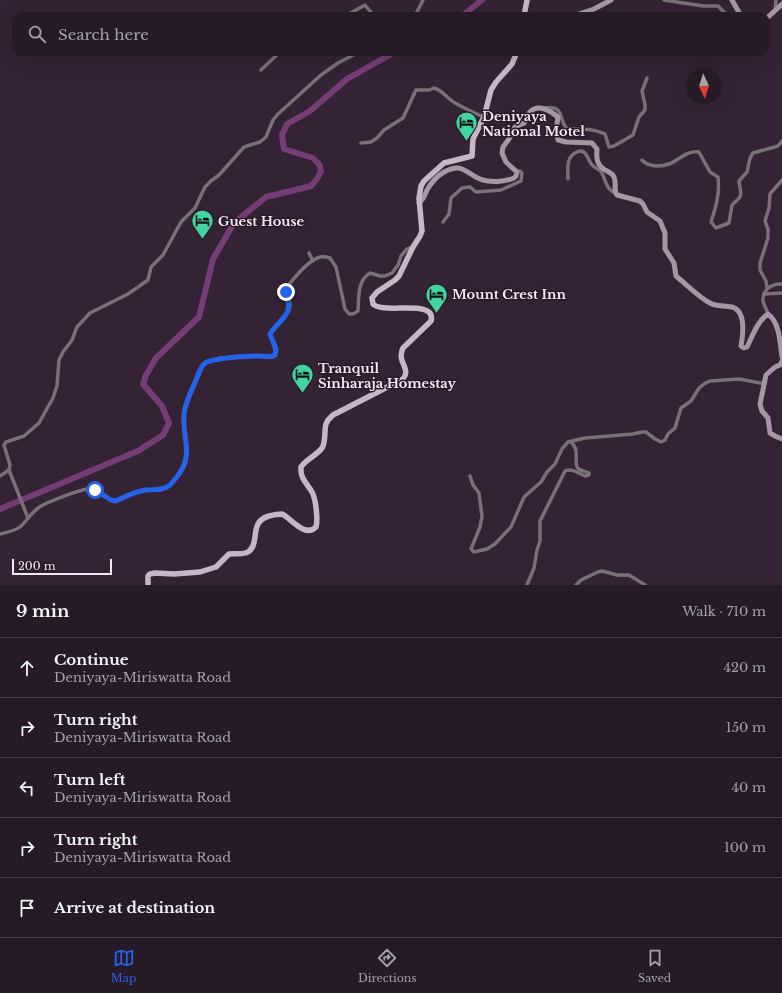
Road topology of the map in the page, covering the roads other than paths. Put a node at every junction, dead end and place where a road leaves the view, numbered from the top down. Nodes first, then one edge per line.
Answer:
1 (423, 0) edge
2 (527, 0) edge
3 (611, 0) edge
4 (664, 0) edge
5 (732, 0) edge
6 (776, 0) edge
7 (782, 4) edge
8 (775, 11) junction
9 (352, 12) edge
10 (371, 12) edge
11 (416, 12) edge
12 (525, 12) edge
13 (587, 12) edge
14 (724, 12) edge
15 (739, 12) edge
16 (770, 15) edge
17 (276, 56) edge
18 (351, 56) edge
19 (515, 56) edge
20 (261, 70) dead end
21 (647, 78) dead end
22 (540, 109) junction
23 (484, 117) junction
24 (782, 141) edge
25 (361, 143) dead end
26 (642, 160) dead end
27 (517, 172) junction
28 (568, 178) dead end
29 (782, 180) edge
30 (615, 193) junction
31 (419, 203) junction
32 (443, 222) dead end
33 (414, 247) junction
34 (309, 253) dead end
35 (313, 261) junction
36 (782, 284) edge
37 (768, 288) junction
38 (782, 293) edge
39 (764, 294) junction
40 (768, 314) junction
41 (782, 357) edge
42 (782, 362) edge
43 (765, 384) junction
44 (782, 439) edge
45 (571, 442) junction
46 (9, 470) junction
47 (0, 476) edge
48 (470, 476) dead end
49 (28, 518) junction
50 (0, 534) edge
51 (148, 585) edge
52 (527, 585) edge
53 (576, 585) edge
54 (645, 585) edge

1 - 11 street
2 - 12 main road
3 - 13 street
4 - 14 street
5 - 15 street
6 - 8 street
7 - 8 street
8 - 16 street
9 - 10 street
17 - 20 street
18 - 46 street
19 - 23 main road
21 - 22 street
22 - 27 street
22 - 30 street
23 - 25 street
23 - 31 main road
24 - 26 street
27 - 31 street
27 - 32 street
28 - 30 street
29 - 37 street
30 - 40 street
31 - 33 main road
33 - 35 street
33 - 51 main road
34 - 35 street
35 - 49 street
36 - 37 street
37 - 39 street
38 - 39 street
39 - 40 street
40 - 41 street
42 - 43 street
43 - 44 street
43 - 45 street
45 - 48 street
45 - 52 street
46 - 47 street
46 - 49 street
49 - 50 street
53 - 54 street

